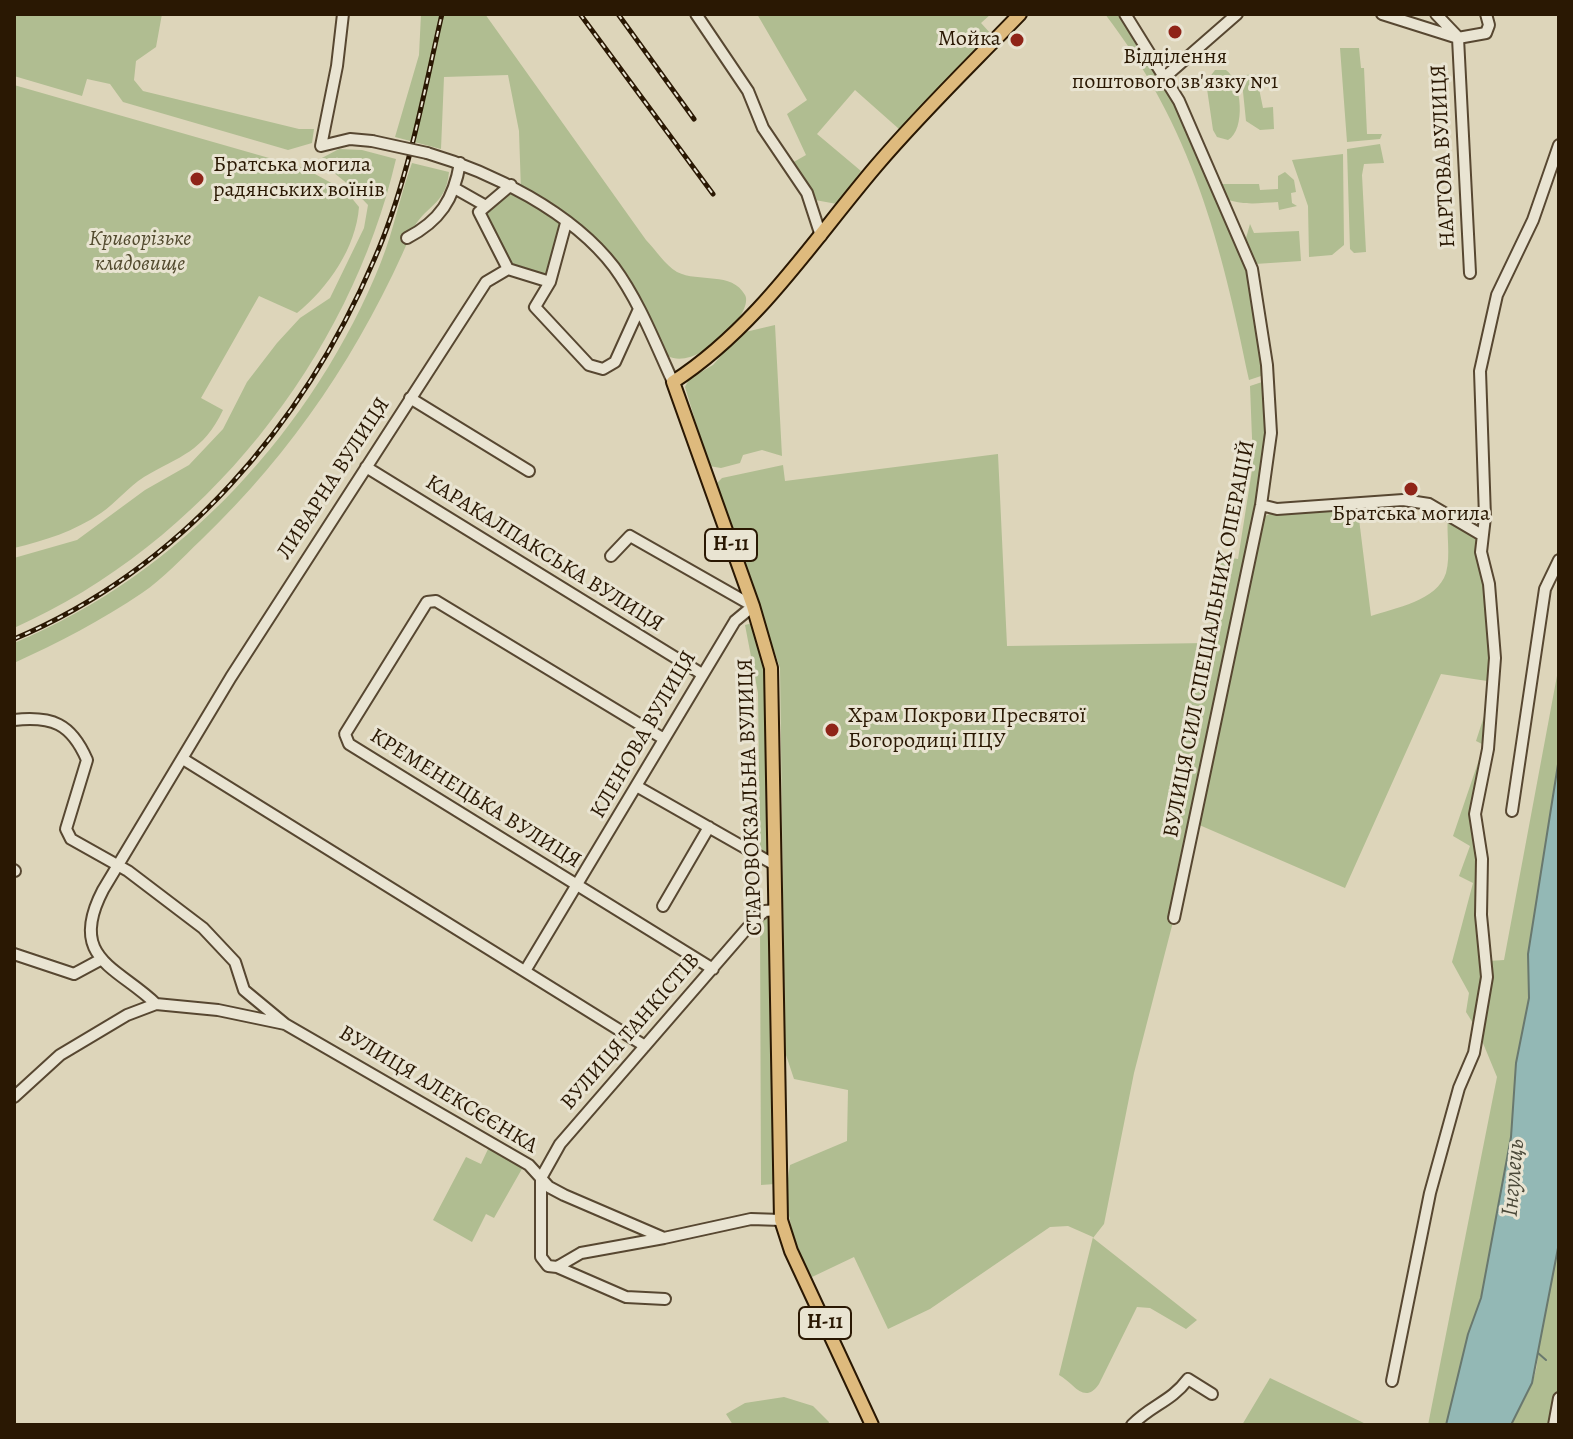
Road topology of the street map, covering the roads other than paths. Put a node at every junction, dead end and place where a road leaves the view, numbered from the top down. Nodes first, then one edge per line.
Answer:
1 (343, 14) edge
2 (696, 14) edge
3 (1020, 14) edge
4 (1125, 14) edge
5 (1237, 14) edge
6 (1382, 14) edge
7 (1436, 14) edge
8 (1486, 14) edge
9 (1458, 38) junction
10 (1166, 76) junction
11 (1559, 145) edge
12 (460, 163) junction
13 (511, 185) junction
14 (456, 189) junction
15 (486, 206) junction
16 (566, 223) junction
17 (821, 236) junction
18 (407, 238) dead end
19 (508, 269) junction
20 (1470, 273) dead end
21 (550, 282) junction
22 (639, 309) junction
23 (673, 382) junction
24 (410, 398) junction
25 (366, 467) junction
26 (529, 471) dead end
27 (1261, 505) junction
28 (1480, 534) junction
29 (611, 556) dead end
30 (1559, 560) edge
31 (753, 606) junction
32 (702, 674) junction
33 (14, 720) edge
34 (664, 739) junction
35 (183, 759) junction
36 (638, 787) junction
37 (1512, 811) dead end
38 (709, 827) junction
39 (119, 865) junction
40 (775, 865) junction
41 (578, 887) junction
42 (663, 906) dead end
43 (776, 910) junction
44 (1174, 918) dead end
45 (14, 954) edge
46 (100, 960) junction
47 (713, 969) junction
48 (525, 971) junction
49 (156, 1004) junction
50 (285, 1024) junction
51 (645, 1046) junction
52 (14, 1097) edge
53 (541, 1178) junction
54 (781, 1220) junction
55 (664, 1238) junction
56 (557, 1267) junction
57 (665, 1299) dead end
58 (1392, 1381) dead end
59 (1212, 1394) dead end
60 (1559, 1398) edge
61 (872, 1425) edge
62 (1132, 1425) edge
63 (1554, 1425) edge

1 - 12 street, bridge
2 - 17 street
3 - 17 main road
4 - 10 street, ВУЛИЦЯ СИЛ СПЕЦІАЛЬНИХ ОПЕРАЦІЙ
5 - 10 street
6 - 9 street
7 - 9 street
8 - 9 street, НАРТОВА ВУЛИЦЯ
9 - 20 street, НАРТОВА ВУЛИЦЯ
10 - 27 street, ВУЛИЦЯ СИЛ СПЕЦІАЛЬНИХ ОПЕРАЦІЙ
11 - 28 street
12 - 13 street
12 - 14 street
13 - 15 street
13 - 16 street
14 - 15 street
14 - 18 street
15 - 19 street
16 - 21 street
16 - 22 street
17 - 23 main road
19 - 21 street
19 - 24 street, ЛИВАРНА ВУЛИЦЯ
21 - 22 street
22 - 23 street
23 - 31 main road, СТАРОВОКЗАЛЬНА ВУЛИЦЯ / Н-11
24 - 25 street, ЛИВАРНА ВУЛИЦЯ
24 - 26 street
25 - 32 street, КАРАКАЛПАКСЬКА ВУЛИЦЯ
25 - 35 street, ЛИВАРНА ВУЛИЦЯ
27 - 28 street
27 - 44 street, ВУЛИЦЯ СИЛ СПЕЦІАЛЬНИХ ОПЕРАЦІЙ
28 - 58 street
29 - 31 street
30 - 37 street
31 - 32 street, КЛЕНОВА ВУЛИЦЯ
31 - 40 main road, СТАРОВОКЗАЛЬНА ВУЛИЦЯ / Н-11
32 - 34 street, КЛЕНОВА ВУЛИЦЯ
33 - 39 street
34 - 36 street, КЛЕНОВА ВУЛИЦЯ
34 - 41 street, КРЕМЕНЕЦЬКА ВУЛИЦЯ
35 - 39 street, ЛИВАРНА ВУЛИЦЯ
35 - 48 street
36 - 38 street
36 - 41 street, КЛЕНОВА ВУЛИЦЯ
38 - 40 street
38 - 42 street
39 - 46 street, ЛИВАРНА ВУЛИЦЯ
39 - 50 street
40 - 43 main road, СТАРОВОКЗАЛЬНА ВУЛИЦЯ / Н-11
41 - 47 street, КРЕМЕНЕЦЬКА ВУЛИЦЯ
41 - 48 street, КЛЕНОВА ВУЛИЦЯ
43 - 47 street, ВУЛИЦЯ ТАНКІСТІВ
43 - 54 main road, СТАРОВОКЗАЛЬНА ВУЛИЦЯ / Н-11
45 - 46 street
46 - 49 street
47 - 51 street, ВУЛИЦЯ ТАНКІСТІВ
48 - 51 street
49 - 50 street, ВУЛИЦЯ АЛЕКСЄЄНКА
49 - 52 street
50 - 53 street, ВУЛИЦЯ АЛЕКСЄЄНКА
51 - 53 street, ВУЛИЦЯ ТАНКІСТІВ
53 - 55 street, ВУЛИЦЯ АЛЕКСЄЄНКА
53 - 56 street, ВУЛИЦЯ ТАНКІСТІВ
54 - 55 street
54 - 61 main road, СТАРОВОКЗАЛЬНА ВУЛИЦЯ / Н-11
55 - 56 street
56 - 57 street
59 - 62 street
60 - 63 street

